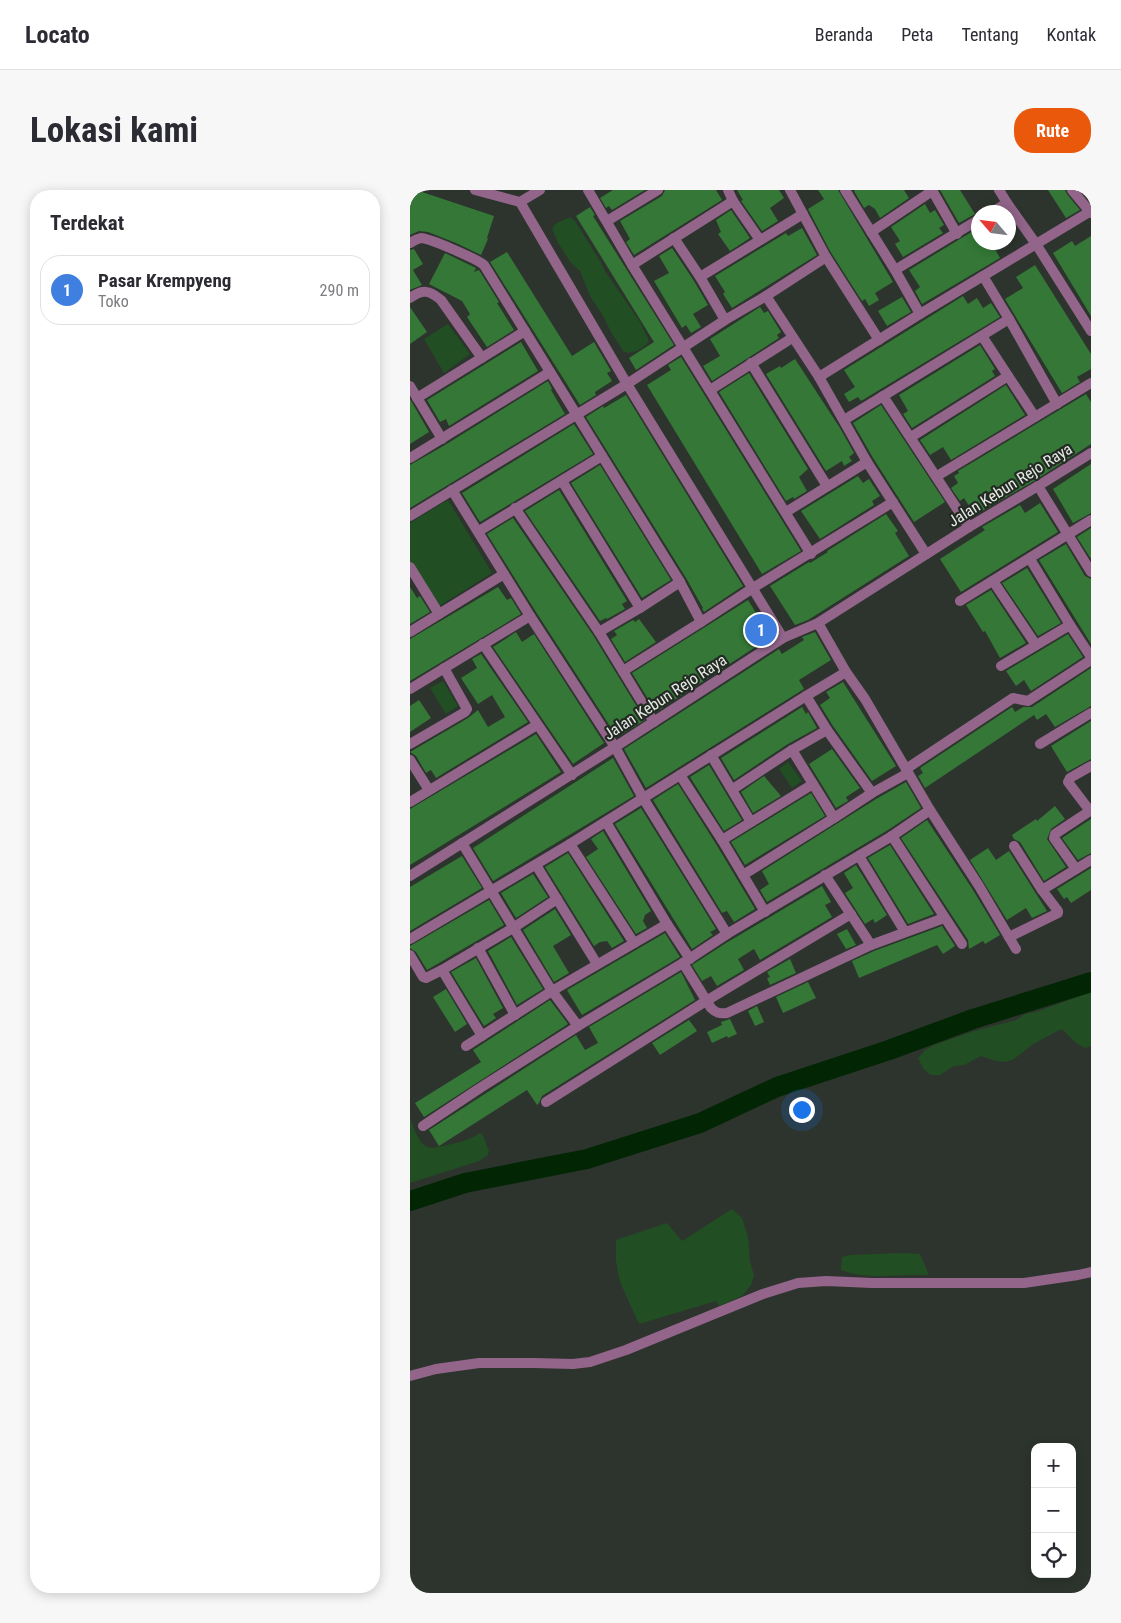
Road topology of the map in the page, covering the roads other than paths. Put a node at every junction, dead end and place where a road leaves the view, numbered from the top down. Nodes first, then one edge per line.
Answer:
1 (474, 190) edge
2 (540, 190) edge
3 (588, 190) edge
4 (658, 190) edge
5 (728, 190) edge
6 (790, 190) edge
7 (845, 190) edge
8 (932, 190) edge
9 (999, 190) edge
10 (1072, 190) edge
11 (733, 201) junction
12 (520, 202) junction
13 (1006, 204) joint
14 (1091, 212) edge
15 (803, 214) junction
16 (607, 221) junction
17 (971, 225) edge
18 (871, 232) junction
19 (957, 234) junction
20 (674, 238) junction
21 (760, 240) junction
22 (410, 243) edge
23 (1036, 244) junction
24 (826, 257) junction
25 (632, 265) junction
26 (895, 270) junction
27 (983, 276) junction
28 (700, 277) junction
29 (766, 296) junction
30 (410, 298) edge
31 (920, 314) junction
32 (1009, 319) junction
33 (725, 320) junction
34 (525, 331) junction
35 (1091, 331) edge
36 (982, 336) junction
37 (792, 338) junction
38 (879, 340) junction
39 (683, 347) junction
40 (482, 358) junction
41 (751, 363) junction
42 (550, 372) junction
43 (1008, 376) junction
44 (819, 377) junction
45 (1091, 383) edge
46 (626, 384) junction
47 (410, 386) edge
48 (710, 390) junction
49 (883, 396) junction
50 (417, 398) junction
51 (1057, 404) junction
52 (577, 414) junction
53 (1035, 417) junction
54 (844, 420) junction
55 (912, 437) junction
56 (442, 439) junction
57 (1091, 453) edge
58 (602, 456) junction
59 (410, 458) edge
60 (867, 462) junction
61 (937, 476) junction
62 (562, 481) junction
63 (827, 486) junction
64 (1038, 486) junction
65 (452, 490) junction
66 (893, 502) junction
67 (515, 508) junction
68 (786, 512) junction
69 (410, 516) edge
70 (1091, 520) edge
71 (969, 526) junction
72 (479, 531) junction
73 (1067, 535) junction
74 (811, 554) junction
75 (926, 554) junction
76 (1030, 559) junction
77 (411, 570) edge
78 (1091, 572) edge
79 (504, 574) junction
80 (993, 581) junction
81 (680, 582) junction
82 (753, 588) junction
83 (960, 601) dead end
84 (640, 608) junction
85 (439, 614) junction
86 (530, 616) junction
87 (701, 622) junction
88 (818, 623) junction
89 (1070, 625) junction
90 (410, 632) edge
91 (598, 632) junction
92 (783, 638) junction
93 (484, 644) junction
94 (1036, 645) junction
95 (1091, 658) edge
96 (1001, 666) dead end
97 (444, 668) junction
98 (623, 671) junction
99 (846, 672) junction
100 (410, 689) edge
101 (806, 696) junction
102 (1091, 713) edge
103 (654, 722) junction
104 (537, 725) junction
105 (827, 730) junction
106 (410, 744) edge
107 (1040, 744) dead end
108 (615, 748) junction
109 (792, 750) junction
110 (712, 755) junction
111 (410, 760) edge
112 (1091, 766) edge
113 (907, 771) junction
114 (572, 775) junction
115 (680, 775) junction
116 (813, 784) junction
117 (733, 789) junction
118 (429, 790) junction
119 (872, 793) junction
120 (643, 798) junction
121 (410, 802) edge
122 (930, 810) junction
123 (834, 818) junction
124 (606, 822) junction
125 (751, 822) junction
126 (892, 836) junction
127 (722, 840) junction
128 (462, 842) junction
129 (570, 844) junction
130 (1014, 846) dead end
131 (859, 856) junction
132 (1091, 860) edge
133 (536, 865) junction
134 (1076, 869) junction
135 (743, 875) junction
136 (825, 875) junction
137 (410, 876) edge
138 (1042, 890) junction
139 (492, 891) junction
140 (557, 899) junction
141 (765, 912) junction
142 (851, 914) junction
143 (944, 918) junction
144 (667, 924) junction
145 (513, 928) junction
146 (905, 932) junction
147 (727, 934) junction
148 (1009, 937) junction
149 (410, 939) edge
150 (634, 943) junction
151 (962, 944) dead end
152 (871, 945) junction
153 (478, 948) junction
154 (1016, 949) dead end
155 (412, 961) edge
156 (687, 961) junction
157 (597, 964) junction
158 (442, 970) junction
159 (552, 991) junction
160 (706, 1001) junction
161 (515, 1015) junction
162 (578, 1026) junction
163 (482, 1036) junction
164 (466, 1046) dead end
165 (546, 1102) dead end
166 (423, 1126) dead end
167 (1091, 1272) edge
168 (410, 1376) edge

1 - 12 street
2 - 12 street
3 - 16 street
4 - 16 street
5 - 11 street
6 - 15 street
7 - 18 street
8 - 18 street
8 - 19 street
9 - 13 street
10 - 14 street
11 - 20 street
11 - 21 street
12 - 46 street
13 - 23 street
14 - 23 street
15 - 21 street
15 - 24 street
16 - 25 street
17 - 19 street
18 - 26 street
19 - 26 street
20 - 25 street
20 - 28 street
21 - 28 street
22 - 34 street
23 - 27 street
23 - 35 street
24 - 29 street
24 - 38 street
25 - 39 street
26 - 31 street
27 - 31 street
27 - 32 street
28 - 33 street
29 - 33 street
29 - 37 street
30 - 40 street
31 - 38 street
32 - 36 street
32 - 51 street
33 - 39 street
34 - 40 street
34 - 42 street
36 - 43 street
36 - 49 street
37 - 41 street
37 - 44 street
38 - 44 street
39 - 46 street
39 - 48 street
40 - 50 street
41 - 48 street
41 - 63 street
42 - 52 street
42 - 56 street
43 - 53 street
43 - 55 street
44 - 54 street
45 - 51 street
46 - 52 street
46 - 82 street
47 - 50 street
48 - 68 street
49 - 54 street
49 - 55 street
50 - 56 street
51 - 53 street
52 - 58 street
52 - 65 street
53 - 61 street
54 - 60 street
55 - 61 street
56 - 59 street
57 - 64 street, Jalan Kebun Rejo Raya
58 - 62 street
58 - 81 street
60 - 63 street
60 - 66 street
61 - 71 street
62 - 67 street
62 - 84 street
63 - 68 street
64 - 71 street, Jalan Kebun Rejo Raya
64 - 73 street
65 - 69 street
65 - 72 street
66 - 74 street
66 - 75 street
67 - 72 street
67 - 91 street
68 - 74 street
70 - 73 street
71 - 75 street, Jalan Kebun Rejo Raya
72 - 79 street
73 - 76 street
73 - 78 street
74 - 82 street
75 - 88 street, Jalan Kebun Rejo Raya
76 - 80 street
76 - 89 street
77 - 85 street
79 - 85 street
79 - 86 street
80 - 83 street
80 - 94 street
81 - 84 street
81 - 87 street
82 - 87 street
82 - 92 street
84 - 91 street
85 - 90 street
86 - 93 street
86 - 108 street
87 - 98 street
88 - 92 street, Jalan Kebun Rejo Raya
88 - 99 street
89 - 94 street
89 - 95 street
91 - 98 street
92 - 103 street, Jalan Kebun Rejo Raya
93 - 97 street
93 - 104 street
94 - 96 street
95 - 113 street
97 - 100 street
97 - 106 street
98 - 103 street
99 - 101 street
99 - 113 street
101 - 105 street
101 - 110 street
102 - 107 street
103 - 108 street, Jalan Kebun Rejo Raya
104 - 114 street
104 - 118 street
105 - 109 street
105 - 119 street
108 - 114 street, Jalan Kebun Rejo Raya
108 - 120 street
109 - 116 street
109 - 117 street
110 - 115 street
110 - 117 street
111 - 118 street
112 - 134 street
113 - 119 street
113 - 122 street
114 - 128 street, Jalan Kebun Rejo Raya
115 - 120 street
115 - 127 street
116 - 123 street
116 - 125 street
117 - 125 street
118 - 121 street
119 - 123 street
120 - 124 street
120 - 147 street
122 - 126 street
122 - 148 street
123 - 135 street
124 - 129 street
124 - 144 street
125 - 127 street
126 - 131 street
126 - 143 street
127 - 135 street
128 - 137 street, Jalan Kebun Rejo Raya
128 - 139 street
129 - 133 street
129 - 150 street
130 - 138 street
131 - 136 street
131 - 146 street
132 - 134 street
133 - 139 street
133 - 140 street
134 - 138 street
135 - 141 street
136 - 141 street
136 - 142 street
138 - 148 street
139 - 145 street
139 - 149 street
140 - 145 street
140 - 157 street
141 - 147 street
142 - 152 street
142 - 160 street
143 - 146 street
143 - 151 street
144 - 150 street
144 - 156 street
145 - 153 street
145 - 159 street
146 - 152 street
147 - 156 street
148 - 154 street
150 - 157 street
152 - 160 street
153 - 158 street
153 - 161 street
155 - 158 street
156 - 160 street
156 - 162 street
157 - 159 street
158 - 163 street
159 - 161 street
159 - 162 street
160 - 165 street
161 - 163 street
162 - 166 street
163 - 164 street
167 - 168 street

